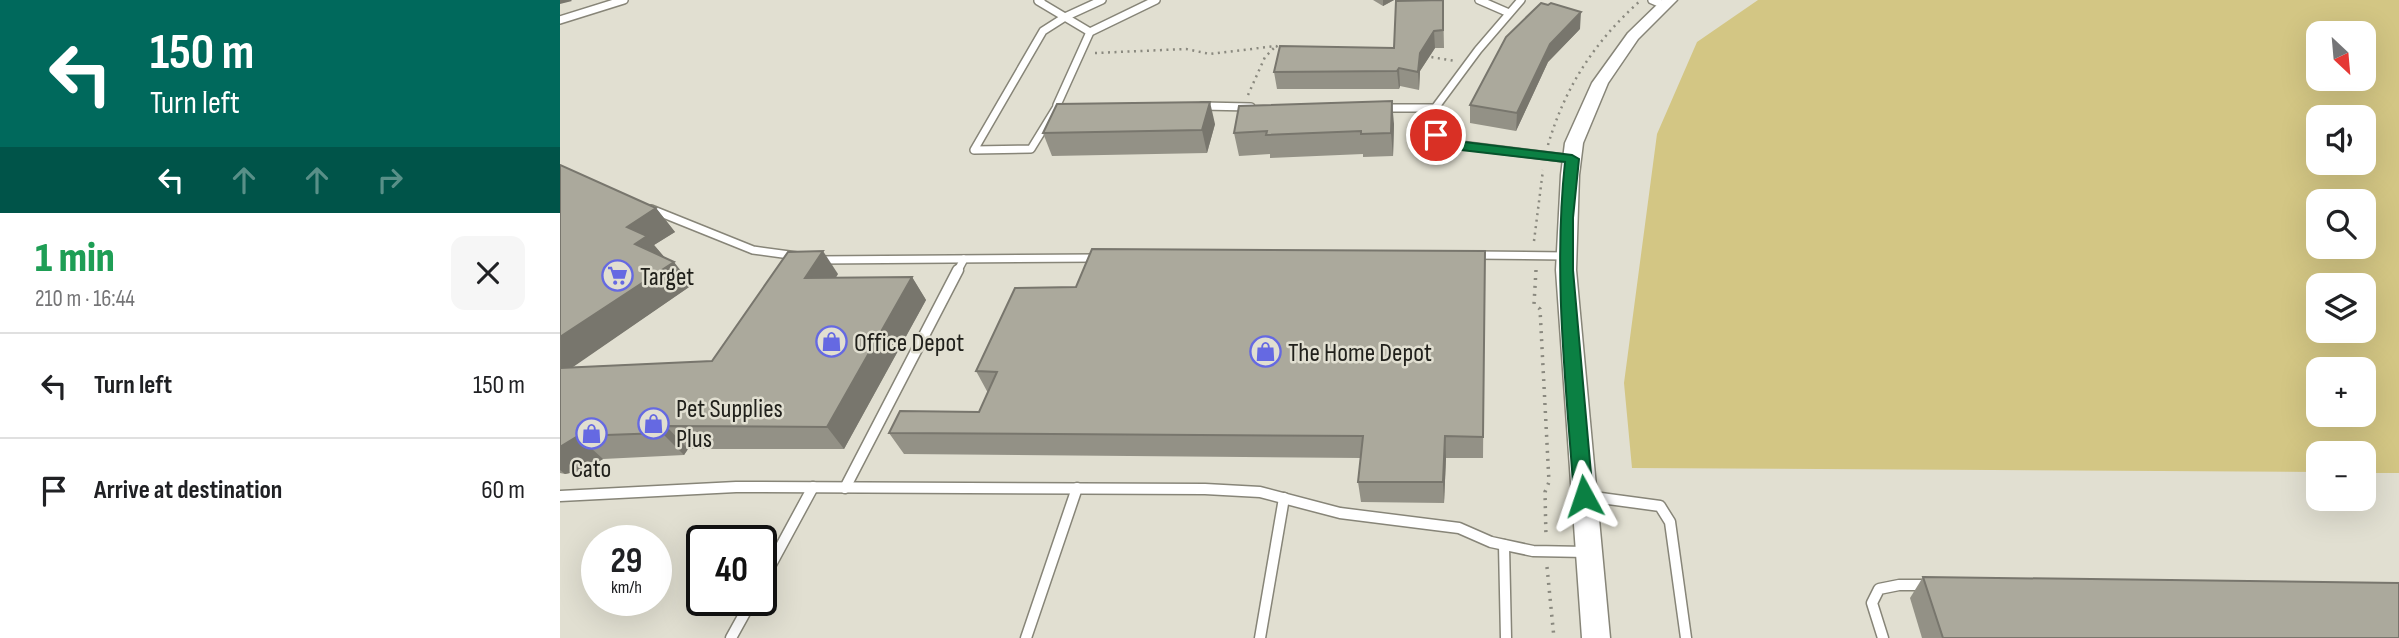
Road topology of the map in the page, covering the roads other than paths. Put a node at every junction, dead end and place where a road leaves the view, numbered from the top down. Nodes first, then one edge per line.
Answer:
1 (624, 0) edge
2 (1041, 0) edge
3 (1102, 0) edge
4 (1156, 0) edge
5 (1479, 0) edge
6 (1521, 0) edge
7 (1662, 2) edge
8 (1509, 13) junction
9 (1065, 17) junction
10 (560, 20) edge
11 (1090, 32) junction
12 (1057, 105) junction
13 (1070, 105) edge
14 (1190, 106) edge
15 (1257, 107) edge
16 (1366, 107) edge
17 (1435, 108) junction
18 (1572, 159) junction
19 (646, 207) edge
20 (1461, 254) edge
21 (1566, 256) junction
22 (1112, 258) edge
23 (964, 259) junction
24 (813, 487) junction
25 (845, 488) junction
26 (1077, 488) junction
27 (560, 496) edge
28 (1584, 496) junction
29 (1284, 498) junction
30 (1504, 545) junction
31 (1589, 552) junction
32 (777, 553) edge
33 (1937, 585) edge
34 (743, 616) edge
35 (731, 638) edge
36 (1026, 638) edge
37 (1260, 638) edge
38 (1506, 638) edge
39 (1596, 638) edge
40 (1686, 638) edge
41 (1883, 638) edge

1 - 10 lane
2 - 9 lane
3 - 9 lane
4 - 11 lane
5 - 8 lane
6 - 8 lane
7 - 18 street
8 - 17 lane
9 - 11 lane
9 - 12 lane
11 - 12 lane
12 - 13 lane
14 - 15 lane
16 - 17 lane
17 - 18 lane
18 - 21 street
19 - 23 lane
20 - 21 lane
21 - 28 street
22 - 23 lane
23 - 25 lane
24 - 25 lane
24 - 27 lane
24 - 32 lane
25 - 26 lane
26 - 29 lane
26 - 36 lane
28 - 31 street
28 - 40 lane
29 - 30 lane
29 - 37 lane
30 - 31 lane
30 - 38 lane
31 - 39 street
33 - 41 lane
34 - 35 lane

